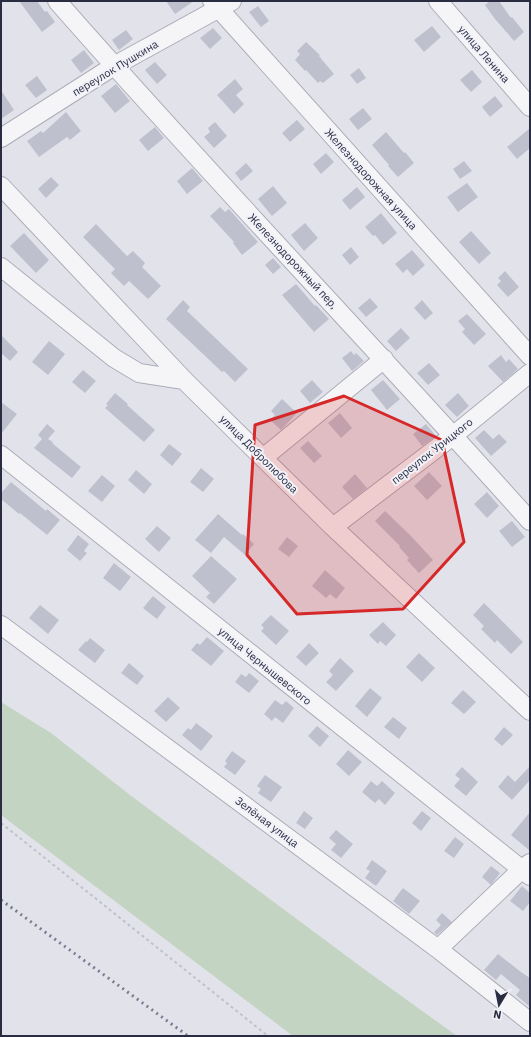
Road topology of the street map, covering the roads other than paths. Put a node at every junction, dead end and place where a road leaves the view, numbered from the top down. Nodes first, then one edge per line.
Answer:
1 (57, 1) edge
2 (438, 1) edge
3 (221, 4) edge
4 (114, 66) junction
5 (530, 108) edge
6 (1, 138) edge
7 (1, 186) edge
8 (1, 267) edge
9 (530, 356) edge
10 (384, 359) junction
11 (530, 373) edge
12 (184, 380) junction
13 (454, 435) junction
14 (1, 455) edge
15 (263, 458) junction
16 (530, 521) edge
17 (333, 527) junction
18 (1, 625) edge
19 (530, 711) edge
20 (527, 870) edge
21 (438, 949) junction
22 (530, 1022) edge

1 - 4 street, Железнодорожный пер,
2 - 5 street, улица Ленина
3 - 4 street, переулок Пушкина
3 - 9 street, Железнодорожная улица
4 - 6 street, переулок Пушкина
4 - 10 street, Железнодорожный пер,
7 - 12 street, улица Добролюбова
8 - 12 street
10 - 13 street, Железнодорожный пер,
10 - 15 street
11 - 13 street, переулок Урицкого
12 - 15 street, улица Добролюбова
13 - 16 street, Железнодорожный пер,
13 - 17 street, переулок Урицкого
14 - 20 street, улица Чернышевского
15 - 17 street, улица Добролюбова
17 - 19 street, улица Добролюбова
18 - 21 street, Зелёная улица
20 - 21 street
21 - 22 street, Зелёная улица

